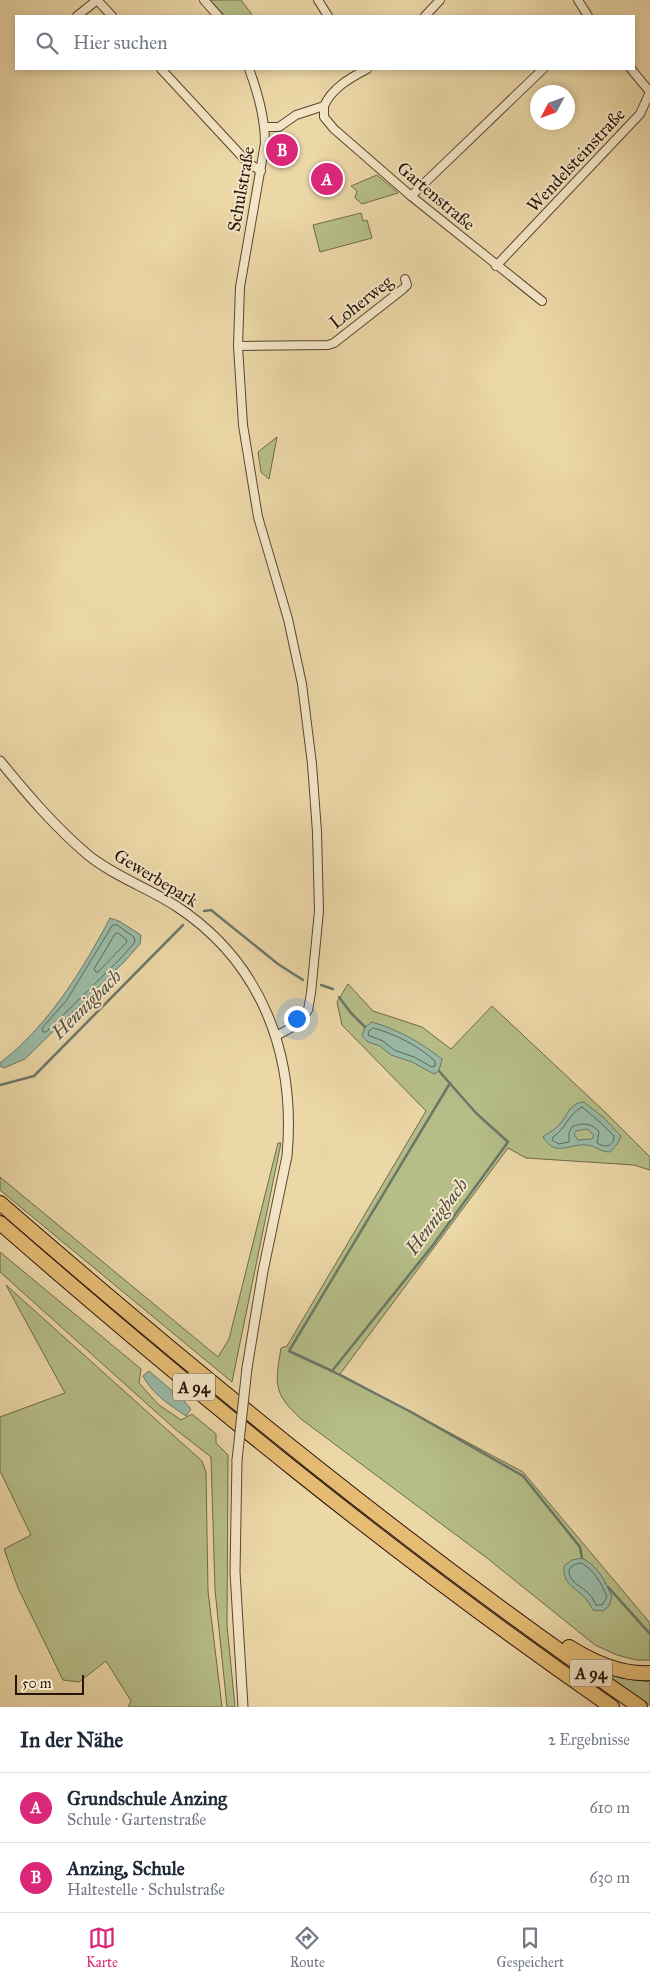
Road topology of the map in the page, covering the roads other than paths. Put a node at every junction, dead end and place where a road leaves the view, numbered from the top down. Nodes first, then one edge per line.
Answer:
1 (97, 0) edge
2 (204, 0) edge
3 (318, 0) edge
4 (440, 0) edge
5 (578, 0) edge
6 (78, 15) edge
7 (111, 15) edge
8 (217, 15) edge
9 (327, 15) edge
10 (426, 15) edge
11 (587, 15) edge
12 (162, 70) edge
13 (249, 70) edge
14 (542, 70) edge
15 (632, 70) edge
16 (355, 72) edge
17 (650, 92) edge
18 (324, 106) junction
19 (265, 127) junction
20 (261, 171) junction
21 (411, 196) junction
22 (496, 266) junction
23 (405, 279) dead end
24 (542, 302) dead end
25 (238, 346) junction
26 (0, 761) edge
27 (276, 1036) junction
28 (0, 1203) edge
29 (0, 1223) edge
30 (542, 1638) junction
31 (650, 1673) edge
32 (608, 1705) edge
33 (243, 1707) edge
34 (640, 1707) edge

1 - 6 street
1 - 7 street
2 - 8 street
3 - 9 street
4 - 10 street
5 - 11 street
12 - 20 street
13 - 19 street, Schulstraße
14 - 21 street
15 - 17 street, Wendelsteinstraße
16 - 18 street
17 - 22 street, Wendelsteinstraße
18 - 19 street
18 - 21 street, Gartenstraße
19 - 20 street, Schulstraße
20 - 25 street, Schulstraße
21 - 22 street, Gartenstraße
22 - 24 street, Gartenstraße
23 - 25 street, Loherweg
25 - 27 street, Schulstraße
26 - 27 street, Gewerbepark
27 - 33 street, Gewerbepark, bridge
28 - 30 highway, A 94
29 - 32 highway, A 94
30 - 31 highway
30 - 34 highway, A 94

